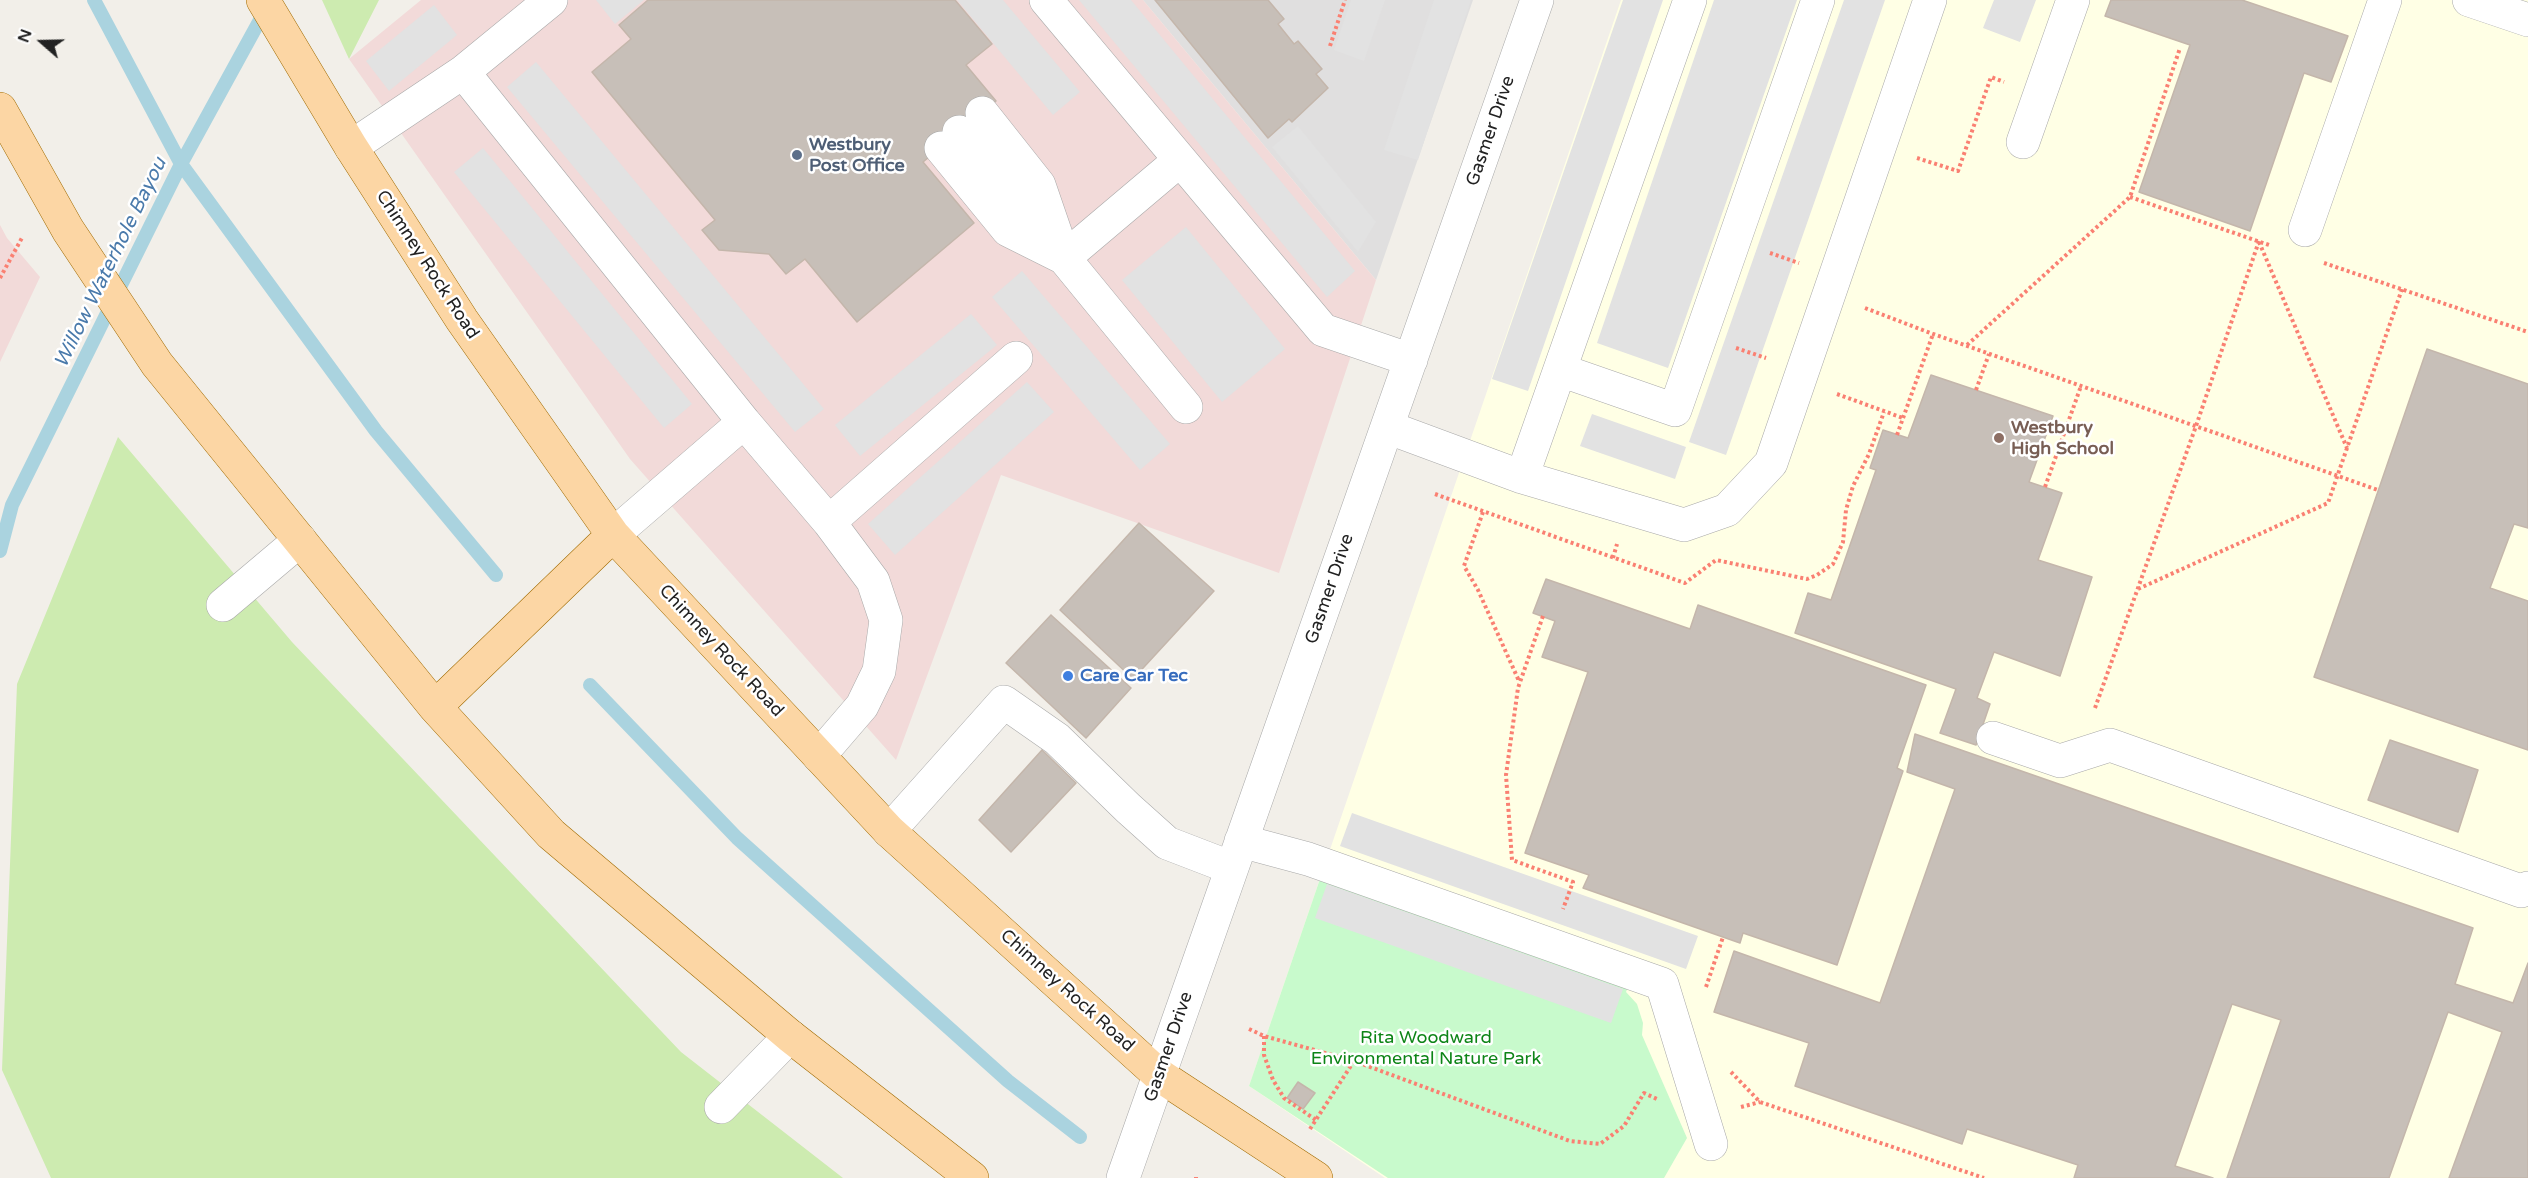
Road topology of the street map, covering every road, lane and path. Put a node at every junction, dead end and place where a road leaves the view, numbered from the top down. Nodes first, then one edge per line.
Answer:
1 (263, 0) edge
2 (551, 0) edge
3 (1046, 0) edge
4 (1345, 0) edge
5 (1537, 0) edge
6 (1690, 0) edge
7 (1818, 0) edge
8 (1930, 0) edge
9 (2073, 0) edge
10 (2385, 0) edge
11 (2469, 0) edge
12 (2528, 20) edge
13 (1330, 45) dead end
14 (2180, 48) dead end
15 (463, 72) junction
16 (2040, 93) junction
17 (0, 109) edge
18 (2023, 142) dead end
19 (9, 144) edge
20 (351, 147) junction
21 (1916, 158) dead end
22 (1180, 160) junction
23 (2130, 197) junction
24 (23, 236) dead end
25 (2259, 241) junction
26 (2270, 245) dead end
27 (2309, 245) joint
28 (1766, 251) dead end
29 (1064, 258) junction
30 (1793, 261) dead end
31 (0, 278) edge
32 (2402, 289) junction
33 (1864, 308) dead end
34 (2528, 332) edge
35 (1933, 334) junction
36 (1966, 345) junction
37 (1733, 347) dead end
38 (1989, 354) junction
39 (1760, 356) dead end
40 (1016, 358) dead end
41 (1411, 360) junction
42 (1560, 370) junction
43 (2081, 386) junction
44 (1976, 390) dead end
45 (1837, 394) dead end
46 (1186, 407) dead end
47 (1903, 418) junction
48 (744, 422) junction
49 (2196, 426) junction
50 (1387, 427) junction
51 (1897, 435) dead end
52 (2347, 448) junction
53 (2338, 476) junction
54 (1522, 477) junction
55 (2045, 487) dead end
56 (2378, 490) dead end
57 (1483, 512) dead end
58 (830, 522) junction
59 (613, 535) junction
60 (300, 540) junction
61 (2137, 589) junction
62 (223, 605) dead end
63 (1543, 616) dead end
64 (1520, 681) junction
65 (435, 707) junction
66 (1993, 738) dead end
67 (819, 756) junction
68 (2078, 756) junction
69 (889, 831) junction
70 (1237, 854) junction
71 (2528, 888) edge
72 (1723, 937) dead end
73 (1550, 944) junction
74 (1705, 996) dead end
75 (1249, 1029) dead end
76 (1264, 1035) junction
77 (790, 1036) junction
78 (1353, 1061) junction
79 (1729, 1070) dead end
80 (1159, 1075) junction
81 (1662, 1102) dead end
82 (1760, 1102) junction
83 (720, 1107) dead end
84 (1740, 1107) dead end
85 (1316, 1120) junction
86 (1307, 1134) dead end
87 (1711, 1144) dead end
88 (972, 1178) edge
89 (1123, 1178) edge
90 (1316, 1178) edge
91 (1984, 1178) edge

1 - 20 main road, Chimney Rock Road
2 - 15 street
3 - 22 street
4 - 13 path
5 - 41 street, Gasmer Drive
6 - 42 street
7 - 42 street
8 - 54 street
9 - 16 street
10 - 27 street
11 - 12 street
14 - 23 path
15 - 20 street
15 - 48 street
16 - 18 street
16 - 21 path
17 - 19 main road
19 - 60 main road
20 - 59 main road, Chimney Rock Road
22 - 29 street
22 - 41 street
23 - 25 path
23 - 36 path
24 - 31 path
25 - 26 path
25 - 49 path
25 - 52 path
27 - 32 path
28 - 30 path
29 - 29 street
29 - 46 street
32 - 34 path
32 - 52 path
33 - 35 path
35 - 36 path
35 - 47 path
36 - 38 path
37 - 39 path
38 - 43 path
38 - 44 path
40 - 58 street
41 - 50 street, Gasmer Drive
42 - 54 street
43 - 49 path
43 - 55 path
45 - 47 path
47 - 51 path
48 - 58 street
48 - 59 street
49 - 53 path
49 - 61 path
50 - 54 street
50 - 70 street, Gasmer Drive
52 - 53 path
53 - 56 path
53 - 61 path
57 - 64 path
58 - 67 street
59 - 65 main road
59 - 67 main road, Chimney Rock Road
60 - 62 street
60 - 65 main road
61 - 68 path
63 - 64 path
64 - 73 path
65 - 77 main road
66 - 68 street
67 - 69 main road, Chimney Rock Road
68 - 71 street
69 - 70 street
69 - 80 main road, Chimney Rock Road
70 - 73 street
70 - 80 street, Gasmer Drive
72 - 74 path
73 - 87 street
75 - 76 path
76 - 78 path
76 - 85 path
77 - 83 street
77 - 88 main road
78 - 81 path
78 - 85 path
79 - 82 path
80 - 89 street, Gasmer Drive
80 - 90 main road, Chimney Rock Road
82 - 84 path
82 - 91 path
85 - 86 path

